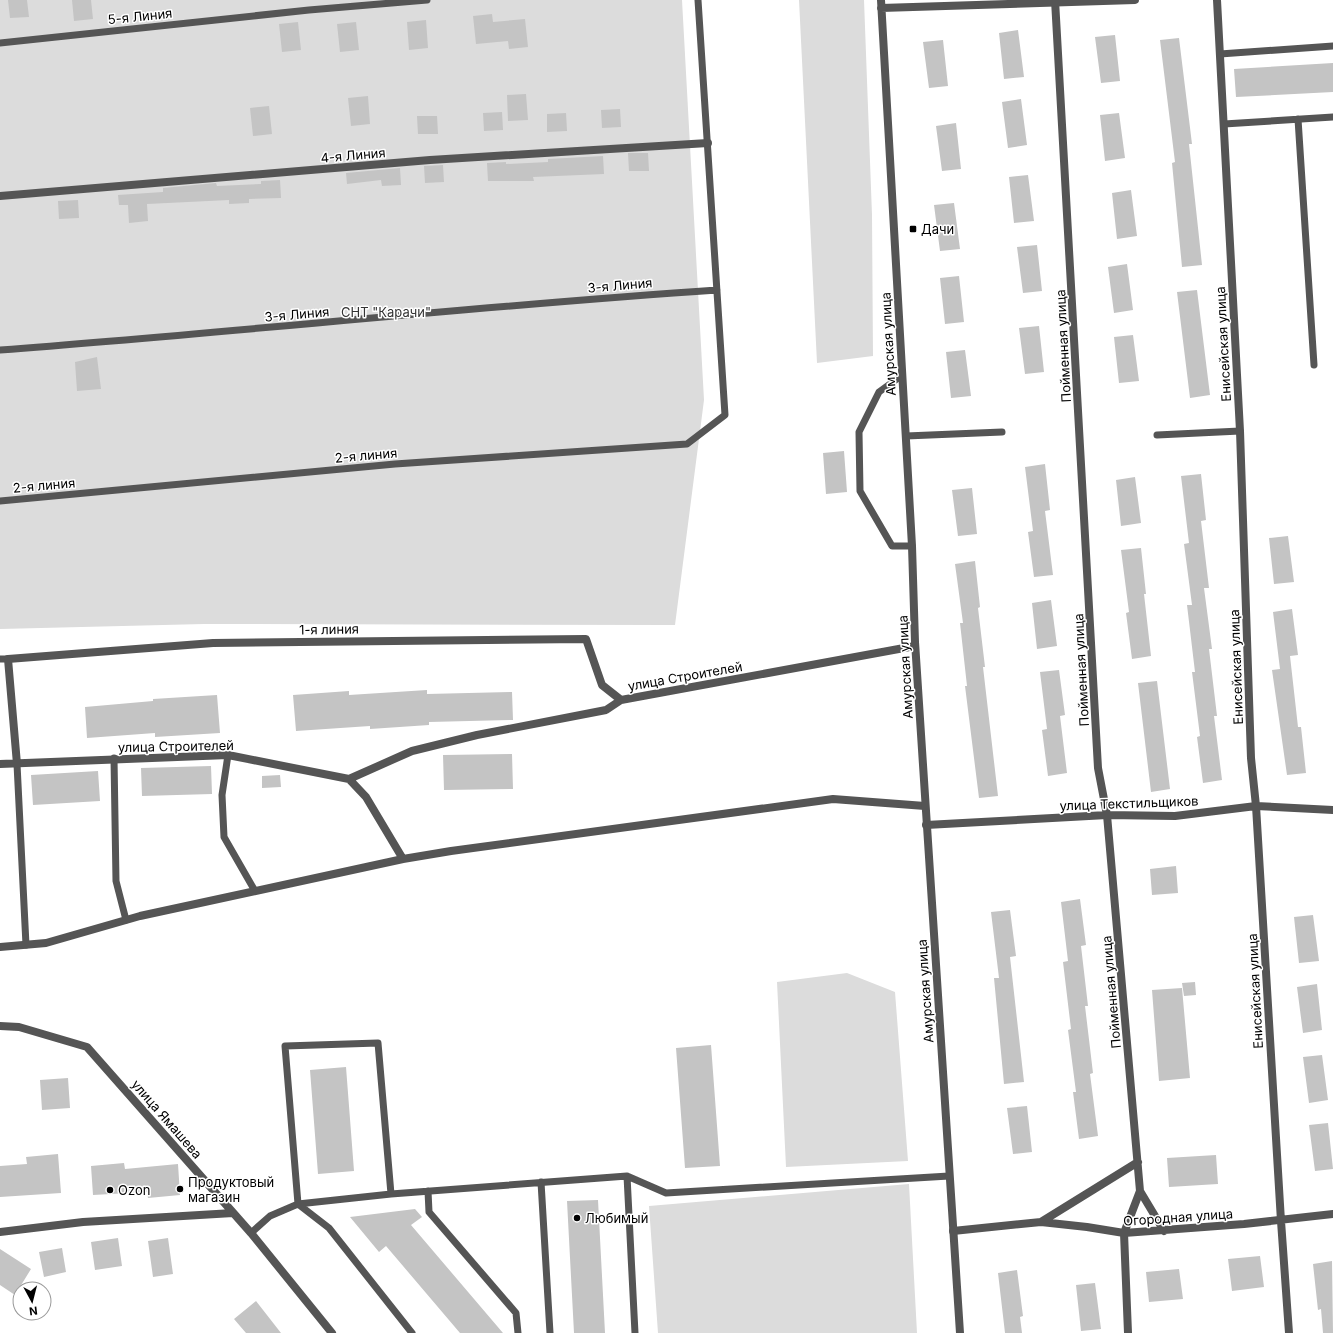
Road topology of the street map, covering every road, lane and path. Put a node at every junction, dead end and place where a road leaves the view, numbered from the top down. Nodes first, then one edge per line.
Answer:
1 (427, 0) edge
2 (698, 0) edge
3 (1136, 0) edge
4 (1217, 0) edge
5 (1055, 1) edge
6 (881, 4) edge
7 (0, 43) edge
8 (1333, 46) edge
9 (1220, 54) junction
10 (1333, 117) edge
11 (1298, 119) junction
12 (1224, 124) junction
13 (708, 143) junction
14 (0, 196) edge
15 (717, 290) junction
16 (0, 350) edge
17 (1314, 365) dead end
18 (901, 376) junction
19 (1240, 431) junction
20 (1002, 432) dead end
21 (1157, 435) dead end
22 (906, 436) junction
23 (0, 501) edge
24 (912, 546) junction
25 (915, 646) junction
26 (4, 659) edge
27 (621, 700) junction
28 (228, 755) junction
29 (114, 758) junction
30 (0, 764) edge
31 (17, 764) junction
32 (349, 779) junction
33 (925, 806) junction
34 (1256, 806) junction
35 (1333, 810) edge
36 (1107, 815) junction
37 (926, 825) junction
38 (403, 859) junction
39 (255, 891) junction
40 (126, 920) junction
41 (26, 944) junction
42 (0, 947) edge
43 (0, 1026) edge
44 (1138, 1162) junction
45 (627, 1176) junction
46 (949, 1176) junction
47 (541, 1182) junction
48 (428, 1191) junction
49 (1140, 1191) junction
50 (391, 1194) junction
51 (298, 1204) junction
52 (233, 1213) junction
53 (1333, 1214) edge
54 (1280, 1221) junction
55 (1041, 1222) junction
56 (1164, 1231) junction
57 (0, 1232) edge
58 (953, 1232) junction
59 (250, 1233) junction
60 (1124, 1233) junction
61 (332, 1333) edge
62 (412, 1333) edge
63 (518, 1333) edge
64 (550, 1333) edge
65 (635, 1333) edge
66 (960, 1333) edge
67 (1128, 1333) edge
68 (1289, 1333) edge

1 - 7 lane, 5-я Линия
2 - 13 lane
3 - 5 street
4 - 9 street, Енисейская улица
5 - 6 street
5 - 36 street, Пойменная улица
6 - 18 street, Амурская улица
8 - 9 lane
9 - 12 street, Енисейская улица
10 - 11 lane
11 - 12 lane
11 - 17 lane
12 - 19 street, Енисейская улица
13 - 14 street, 4-я Линия
13 - 15 lane
15 - 16 lane, 3-я Линия
15 - 23 lane, 2-я линия
18 - 22 street, Амурская улица
18 - 24 lane
19 - 21 lane
19 - 34 street, Енисейская улица
20 - 22 lane
22 - 24 street, Амурская улица
24 - 25 street, Амурская улица
25 - 27 street, улица Строителей
25 - 33 street, Амурская улица
26 - 27 street, 1-я линия
26 - 31 street
27 - 32 street, улица Строителей
28 - 29 street, улица Строителей
28 - 32 street, улица Строителей
28 - 39 lane
29 - 31 street, улица Строителей
29 - 40 lane
30 - 31 street, улица Строителей
31 - 41 lane
32 - 38 street
33 - 37 street, Амурская улица
33 - 38 street
34 - 35 street, улица Текстильщиков
34 - 36 street, улица Текстильщиков
34 - 54 street, Енисейская улица
36 - 37 street, улица Текстильщиков
36 - 44 street, Пойменная улица
37 - 46 street, Амурская улица
38 - 39 street
39 - 40 street
40 - 41 street
41 - 42 street
43 - 52 street, улица Ямашева
44 - 49 street, Пойменная улица
44 - 55 street
45 - 46 lane
45 - 47 lane
45 - 65 lane
46 - 58 street, Амурская улица
47 - 48 lane
47 - 64 lane
48 - 50 lane
48 - 63 lane
49 - 56 street
49 - 60 street, Пойменная улица
50 - 51 lane
50 - 51 lane
51 - 59 lane
51 - 62 lane
52 - 57 street
52 - 59 street, улица Ямашева
53 - 54 street, Огородная улица
54 - 56 street, Огородная улица
54 - 68 street, Енисейская улица
55 - 58 street, Огородная улица
55 - 60 street, Огородная улица
56 - 60 street, Огородная улица
58 - 66 street, Амурская улица
59 - 61 street, улица Ямашева
60 - 67 street, Пойменная улица

